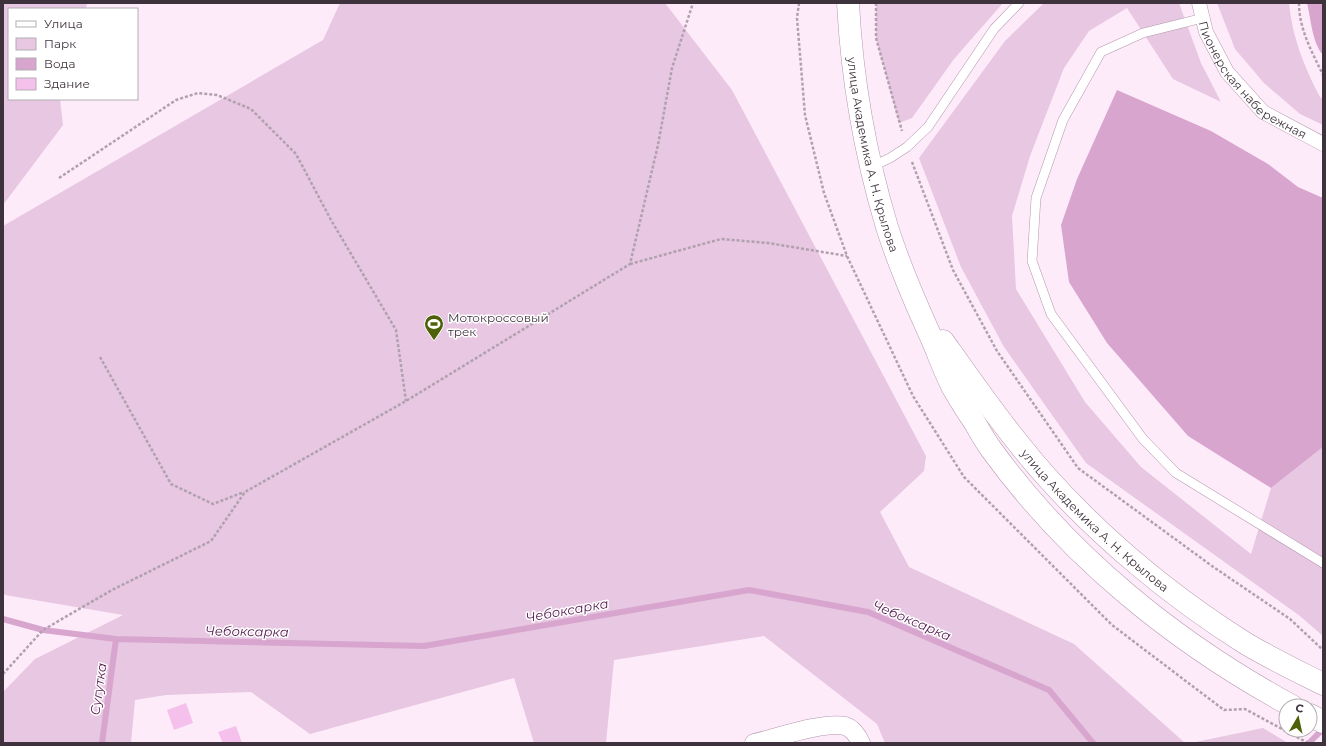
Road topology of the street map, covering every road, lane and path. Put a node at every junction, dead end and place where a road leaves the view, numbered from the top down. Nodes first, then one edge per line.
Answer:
1 (693, 3) edge
2 (848, 3) edge
3 (876, 3) edge
4 (1019, 3) edge
5 (1199, 3) edge
6 (1299, 3) edge
7 (1203, 18) junction
8 (1323, 75) edge
9 (899, 123) dead end
10 (1323, 144) edge
11 (871, 167) junction
12 (916, 173) dead end
13 (59, 178) dead end
14 (847, 256) dead end
15 (630, 264) junction
16 (915, 302) junction
17 (100, 357) dead end
18 (406, 401) junction
19 (245, 492) junction
20 (1323, 563) edge
21 (1323, 650) edge
22 (3, 674) edge
23 (1319, 682) edge
24 (1278, 698) edge
25 (1245, 709) dead end
26 (754, 743) edge
27 (861, 743) edge
28 (1308, 743) edge

1 - 15 path
2 - 11 main road, улица Академика А. Н. Крылова
3 - 9 path
4 - 11 lane
5 - 7 street, Пионерская набережная
6 - 8 path
7 - 10 street, Пионерская набережная
7 - 20 lane
11 - 16 main road, улица Академика А. Н. Крылова
12 - 21 path
13 - 18 path
14 - 15 path
15 - 18 path
16 - 23 main road, улица Академика А. Н. Крылова
16 - 24 main road, улица Академика А. Н. Крылова
17 - 19 path
18 - 19 path
19 - 22 path
25 - 28 path
26 - 27 street

